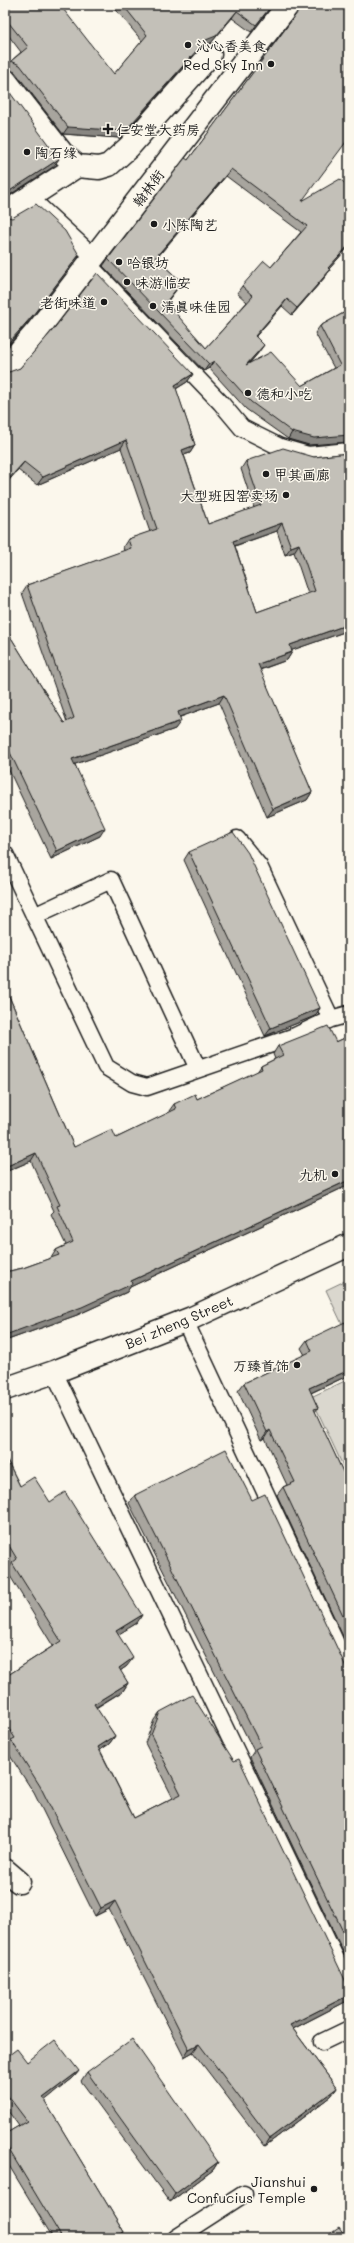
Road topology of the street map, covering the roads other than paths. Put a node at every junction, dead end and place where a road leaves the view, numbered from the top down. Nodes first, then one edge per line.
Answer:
1 (288, 5) edge
2 (341, 5) edge
3 (349, 10) edge
4 (210, 55) dead end
5 (5, 80) edge
6 (77, 166) junction
7 (30, 198) junction
8 (5, 213) edge
9 (92, 261) junction
10 (5, 368) edge
11 (349, 451) edge
12 (237, 839) edge
13 (5, 854) edge
14 (34, 916) junction
15 (349, 1014) edge
16 (331, 1019) junction
17 (198, 1069) junction
18 (349, 1245) edge
19 (185, 1321) junction
20 (54, 1372) junction
21 (5, 1389) edge
22 (349, 1671) edge
23 (349, 1986) edge
24 (349, 2029) edge
25 (322, 2042) dead end
26 (244, 2194) dead end
27 (176, 2238) edge

1 - 9 street, 翰林街
2 - 3 lane
4 - 6 street
5 - 6 street
6 - 7 street
7 - 8 street
7 - 9 lane
9 - 10 street, 翰林街
9 - 11 lane
12 - 16 lane
13 - 14 lane
14 - 17 lane
14 - 17 lane
15 - 16 lane
16 - 17 lane
18 - 19 street, Bei zheng Street
19 - 20 street, Bei zheng Street
19 - 22 lane
20 - 21 street, Bei zheng Street
20 - 23 lane
24 - 25 lane
26 - 27 lane

